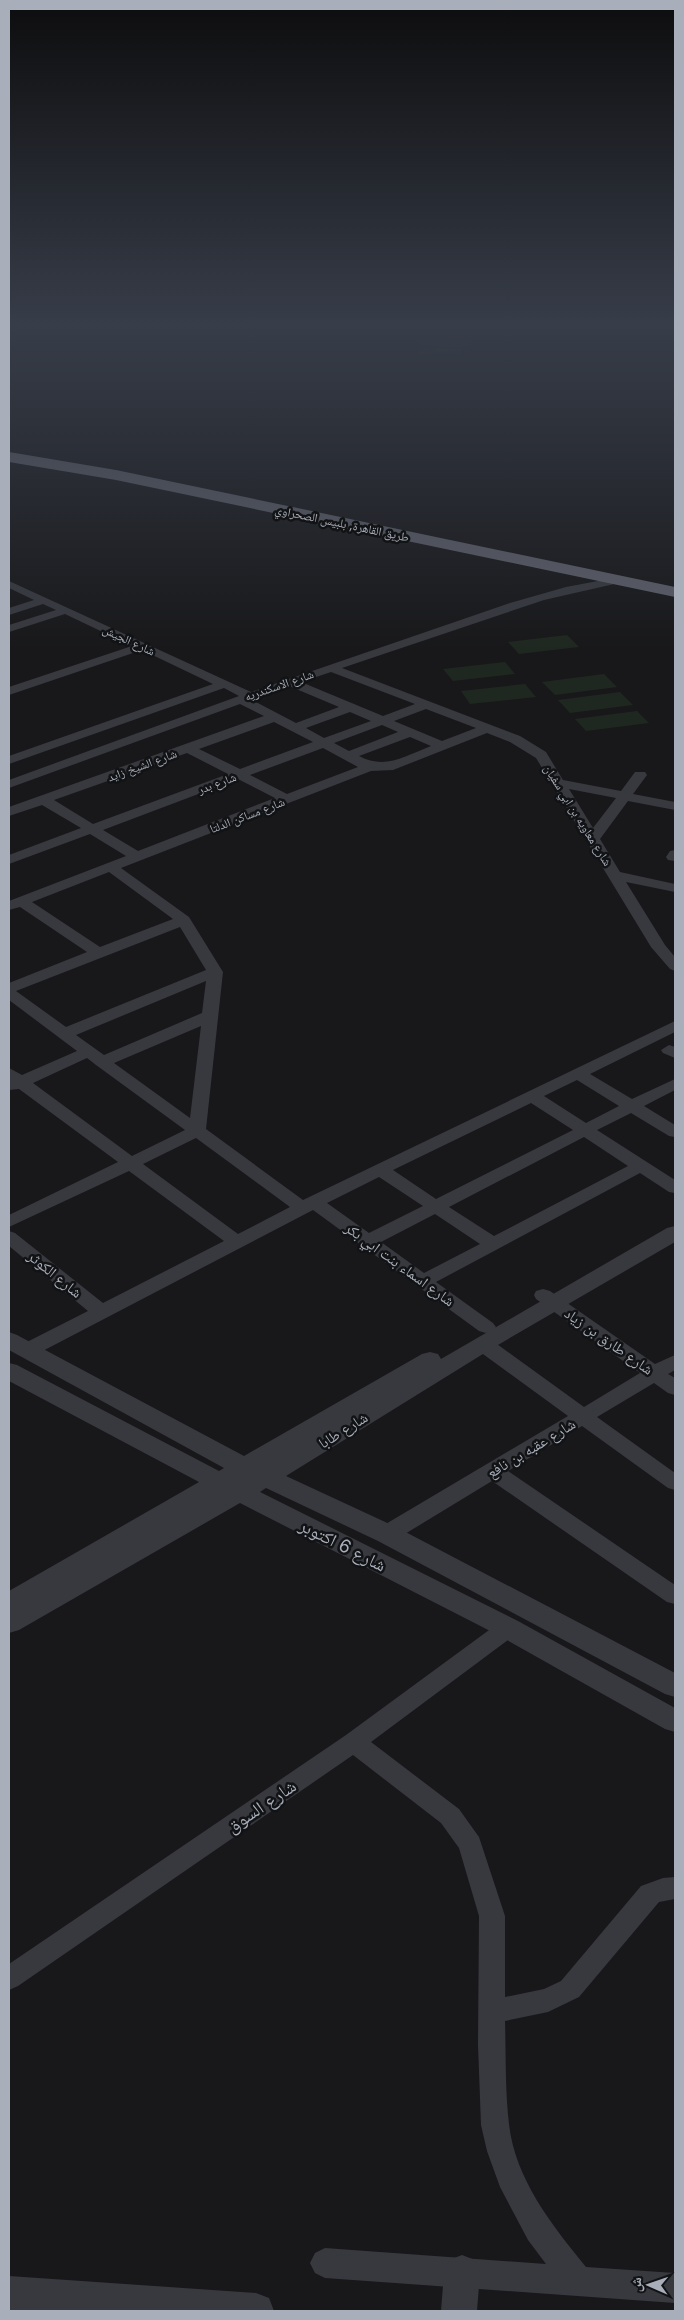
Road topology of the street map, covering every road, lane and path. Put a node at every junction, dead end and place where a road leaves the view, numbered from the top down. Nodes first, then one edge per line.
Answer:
1 (9, 451) edge
2 (9, 457) edge
3 (330, 515) junction
4 (364, 523) junction
5 (576, 571) junction
6 (618, 580) junction
7 (9, 584) edge
8 (675, 584) edge
9 (675, 592) edge
10 (552, 594) junction
11 (45, 600) junction
12 (67, 610) junction
13 (9, 612) edge
14 (9, 629) edge
15 (142, 646) junction
16 (330, 667) junction
17 (290, 682) junction
18 (224, 684) junction
19 (9, 691) edge
20 (245, 697) junction
21 (425, 705) junction
22 (351, 708) junction
23 (275, 717) junction
24 (383, 721) junction
25 (295, 728) junction
26 (485, 729) junction
27 (410, 732) junction
28 (324, 743) junction
29 (443, 746) junction
30 (188, 748) junction
31 (348, 756) junction
32 (9, 760) edge
33 (369, 767) junction
34 (34, 775) junction
35 (239, 775) junction
36 (640, 776) dead end
37 (559, 783) junction
38 (9, 784) edge
39 (625, 796) junction
40 (287, 799) junction
41 (44, 800) junction
42 (675, 806) edge
43 (9, 812) edge
44 (92, 829) junction
45 (593, 838) junction
46 (137, 857) junction
47 (9, 860) edge
48 (111, 867) junction
49 (615, 875) junction
50 (675, 888) edge
51 (15, 904) edge
52 (184, 920) junction
53 (98, 953) junction
54 (675, 966) edge
55 (216, 972) junction
56 (9, 988) edge
57 (9, 993) edge
58 (210, 1016) junction
59 (675, 1026) edge
60 (64, 1034) junction
61 (88, 1052) junction
62 (102, 1062) junction
63 (578, 1074) junction
64 (13, 1080) edge
65 (675, 1084) edge
66 (532, 1096) junction
67 (632, 1106) junction
68 (585, 1130) junction
69 (197, 1131) junction
70 (675, 1132) edge
71 (131, 1163) junction
72 (641, 1166) junction
73 (380, 1170) junction
74 (675, 1188) edge
75 (308, 1205) junction
76 (436, 1207) junction
77 (675, 1219) edge
78 (9, 1222) edge
79 (675, 1233) edge
80 (9, 1237) edge
81 (368, 1241) junction
82 (237, 1242) junction
83 (493, 1244) junction
84 (423, 1281) junction
85 (548, 1299) junction
86 (102, 1312) junction
87 (485, 1335) junction
88 (18, 1345) edge
89 (675, 1361) edge
90 (9, 1371) edge
91 (655, 1374) junction
92 (675, 1388) edge
93 (583, 1416) junction
94 (493, 1471) junction
95 (241, 1480) junction
96 (675, 1483) edge
97 (387, 1534) junction
98 (675, 1596) edge
99 (9, 1604) edge
100 (9, 1623) edge
101 (508, 1628) junction
102 (599, 1644) junction
103 (575, 1666) junction
104 (675, 1686) edge
105 (675, 1721) edge
106 (354, 1742) junction
107 (675, 1888) edge
108 (9, 1978) edge
109 (492, 2012) junction
110 (324, 2263) dead end
111 (462, 2273) junction
112 (578, 2281) junction
113 (675, 2288) edge
114 (9, 2294) edge
115 (256, 2311) edge
116 (459, 2311) edge

1 - 3 highway, طريق القاهرة, بلبيس الصحراوي
2 - 3 highway, طريق القاهرة, بلبيس الصحراوي
3 - 4 highway, طريق القاهرة, بلبيس الصحراوي
4 - 5 highway, طريق القاهرة, بلبيس الصحراوي
4 - 8 highway, طريق القاهرة, بلبيس الصحراوي
5 - 6 highway, طريق القاهرة, بلبيس الصحراوي
5 - 10 street, شارع الاسكندريه
6 - 9 highway, طريق القاهرة, بلبيس الصحراوي
6 - 10 street, شارع الاسكندريه
7 - 11 street, شارع الجيش
10 - 16 street, شارع الاسكندريه
11 - 12 street, شارع الجيش
11 - 13 street
12 - 14 street
12 - 15 street, شارع الجيش
15 - 18 street, شارع الجيش
15 - 19 street
16 - 17 street, شارع الاسكندريه
16 - 21 street, شارع معاويه بن ابي سفيان
17 - 20 street, شارع الاسكندريه
17 - 22 street
18 - 20 street, شارع الجيش
18 - 32 street
20 - 23 street, شارع الجيش
20 - 34 street, شارع الاسكندريه
21 - 24 street, شارع بدر
21 - 26 street, شارع معاويه بن ابي سفيان
22 - 24 street
22 - 25 street
23 - 25 street, شارع الجيش
23 - 30 street, شارع الشيخ زايد
24 - 27 street
24 - 28 street, شارع بدر
25 - 28 street, شارع الجيش
26 - 29 street, شارع مساكن الدلتا
26 - 37 street, شارع معاويه بن ابي سفيان
27 - 29 street
27 - 31 street
28 - 31 street, شارع الجيش
28 - 35 street, شارع بدر
29 - 33 street, شارع مساكن الدلتا
30 - 35 street
30 - 41 street, شارع الشيخ زايد
31 - 33 street, شارع الجيش
32 - 34 street
33 - 40 street, شارع مساكن الدلتا
34 - 38 street, شارع الاسكندريه
35 - 40 street
35 - 44 street, شارع بدر
36 - 39 street
37 - 39 street
37 - 45 street, شارع معاويه بن ابي سفيان
39 - 42 street
39 - 45 street
40 - 46 street, شارع مساكن الدلتا
41 - 43 street, شارع الشيخ زايد
41 - 44 street
44 - 46 street
44 - 47 street, شارع بدر
45 - 49 street, شارع معاويه بن ابي سفيان
46 - 48 street, شارع مساكن الدلتا
48 - 51 street, شارع مساكن الدلتا
48 - 52 street
49 - 50 street
49 - 54 street, شارع معاويه بن ابي سفيان
51 - 53 street
52 - 53 street
52 - 55 street
53 - 56 street
55 - 58 street
55 - 60 street
57 - 60 street, شارع اسماء بنت ابي بكر
58 - 62 street
58 - 69 street
59 - 63 street
60 - 61 street, شارع اسماء بنت ابي بكر
61 - 62 street, شارع اسماء بنت ابي بكر
61 - 64 street
62 - 69 street, شارع اسماء بنت ابي بكر
63 - 66 street
63 - 67 street
64 - 71 street
65 - 67 street
66 - 68 street
66 - 73 street
67 - 68 street
67 - 70 street
68 - 72 street
68 - 76 street
69 - 71 street
69 - 75 street, شارع اسماء بنت ابي بكر
71 - 78 street
71 - 82 street
72 - 74 street
72 - 83 street
73 - 75 street
73 - 76 street
75 - 81 street, شارع اسماء بنت ابي بكر
75 - 82 street
76 - 81 street
76 - 83 street
77 - 85 street, شارع طابا
79 - 85 street, شارع طابا
80 - 86 street, شارع الكوثر
81 - 84 street, شارع اسماء بنت ابي بكر
82 - 86 street
83 - 84 street
84 - 87 street, شارع اسماء بنت ابي بكر
85 - 87 street, شارع طابا
85 - 91 street, شارع طارق بن زياد
86 - 88 street
87 - 93 street, شارع اسماء بنت ابي بكر
87 - 95 street, شارع طابا
88 - 95 street, شارع 6 اكتوبر
89 - 91 street, شارع عقبه بن نافع
90 - 95 street, شارع 6 اكتوبر
91 - 92 street, شارع طارق بن زياد
91 - 93 street, شارع عقبه بن نافع
93 - 94 street, شارع عقبه بن نافع
93 - 96 street, شارع اسماء بنت ابي بكر
94 - 97 street, شارع عقبه بن نافع
94 - 98 street
95 - 97 street, شارع 6 اكتوبر
95 - 99 street, شارع طابا
95 - 100 street, شارع طابا
95 - 101 street, شارع 6 اكتوبر
97 - 102 street, شارع 6 اكتوبر
101 - 103 street, شارع 6 اكتوبر
101 - 106 street, شارع السوق
102 - 103 street
102 - 104 street, شارع 6 اكتوبر
103 - 105 street, شارع 6 اكتوبر
106 - 108 street, شارع السوق
106 - 109 street
107 - 109 street
109 - 112 street
110 - 111 street
111 - 112 street
111 - 116 street
112 - 113 street
114 - 115 street

